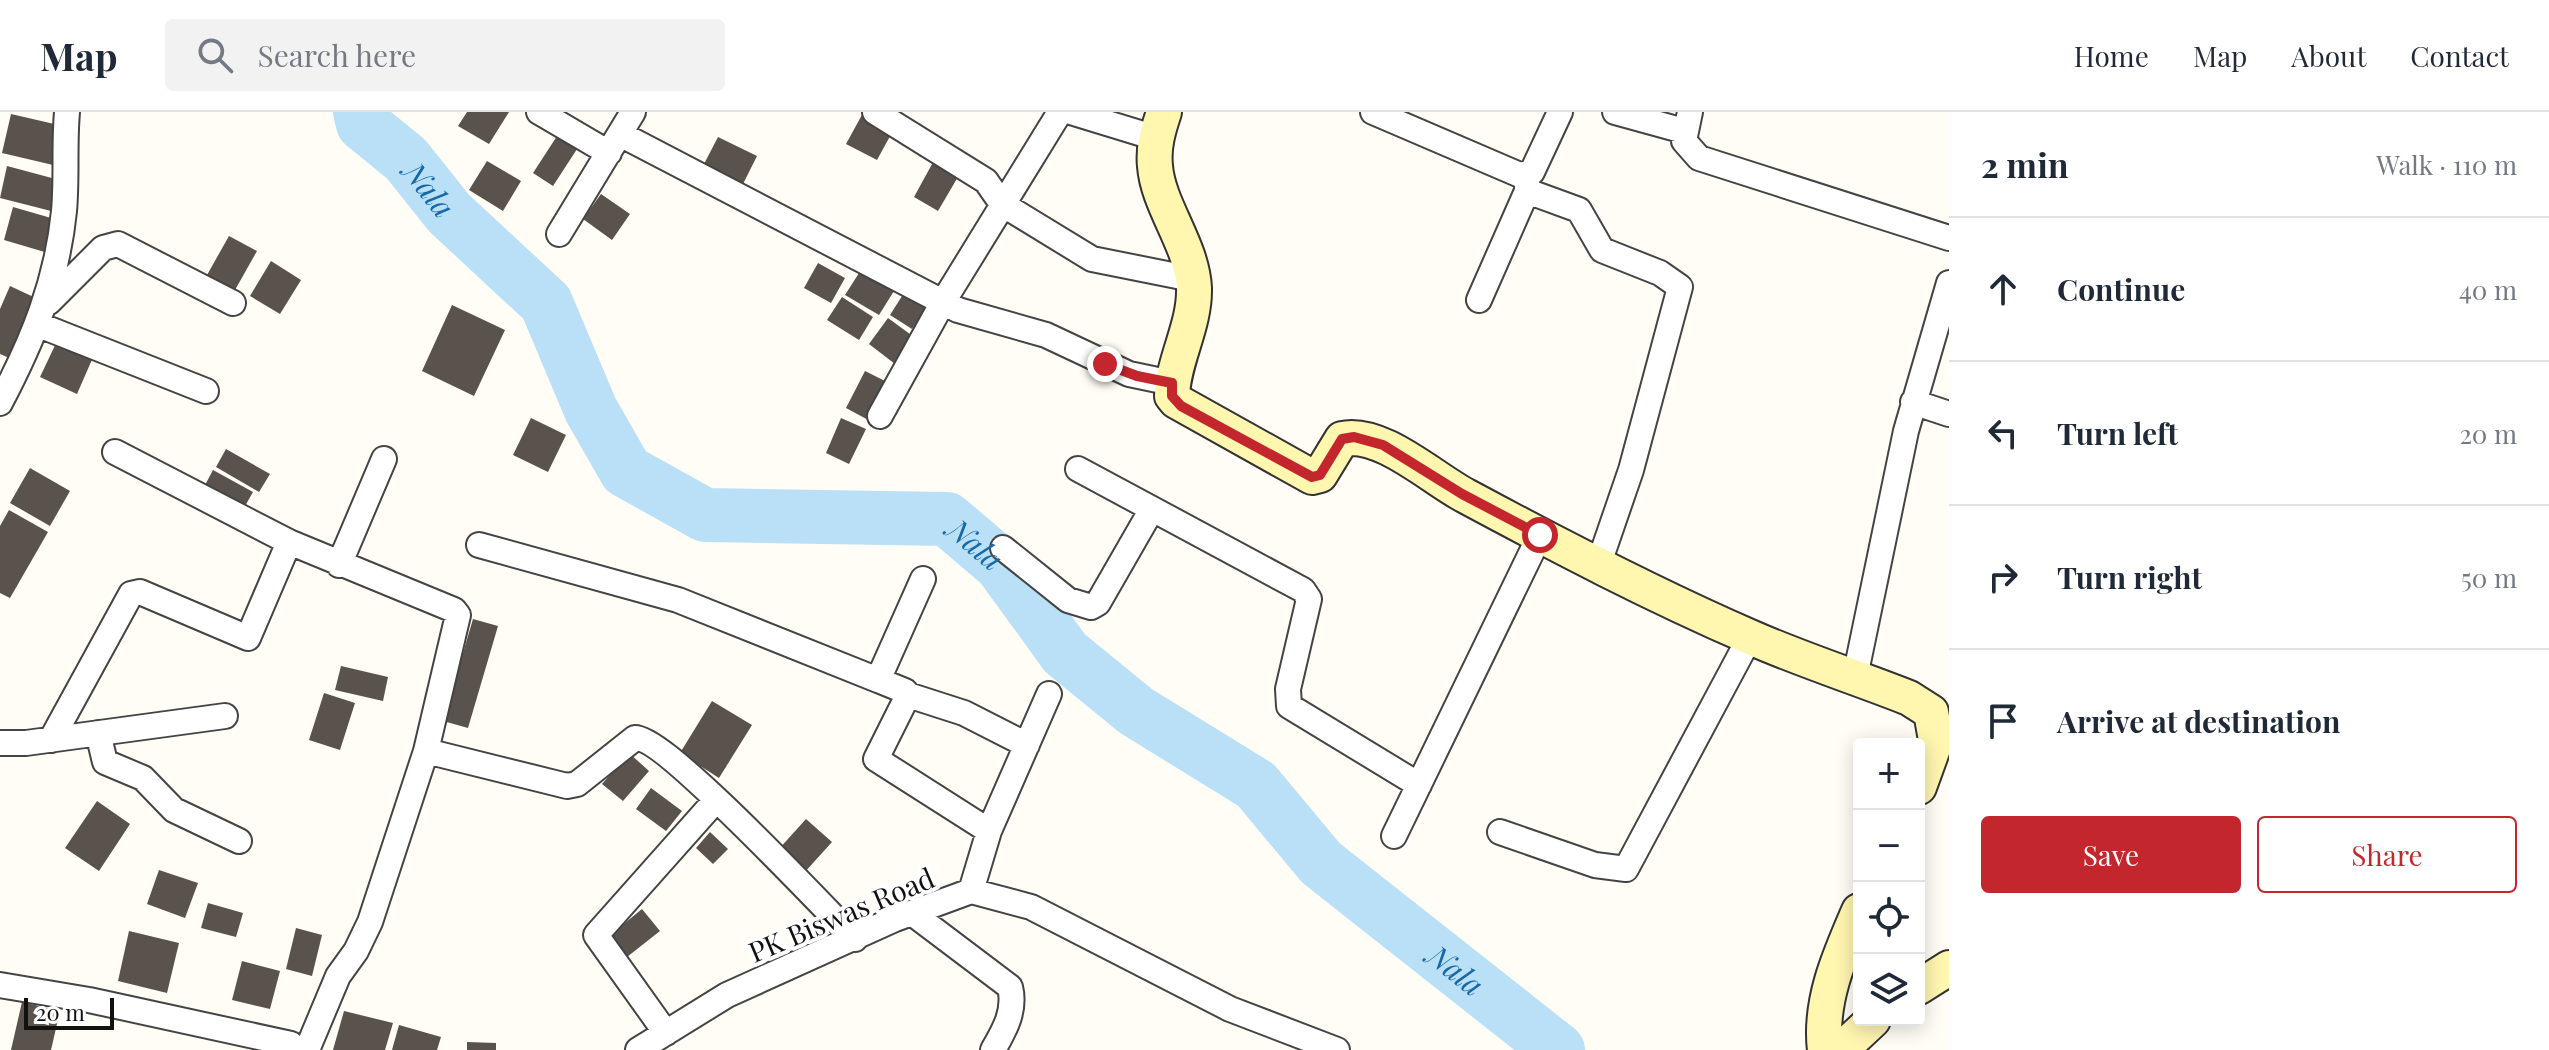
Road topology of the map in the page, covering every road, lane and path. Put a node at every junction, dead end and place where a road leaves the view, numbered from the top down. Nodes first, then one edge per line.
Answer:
1 (67, 112) edge
2 (539, 112) edge
3 (633, 112) edge
4 (875, 112) edge
5 (1060, 112) edge
6 (1071, 112) edge
7 (1373, 112) edge
8 (1560, 112) edge
9 (1615, 112) edge
10 (1687, 121) edge
11 (1160, 125) edge
12 (615, 144) junction
13 (1527, 183) junction
14 (1002, 204) junction
15 (559, 234) dead end
16 (1949, 238) edge
17 (1192, 279) junction
18 (1949, 283) edge
19 (1479, 300) dead end
20 (943, 302) junction
21 (233, 303) dead end
22 (43, 315) junction
23 (1938, 358) edge
24 (1172, 383) junction
25 (206, 391) dead end
26 (1913, 402) junction
27 (0, 403) edge
28 (1949, 414) edge
29 (880, 416) dead end
30 (115, 452) dead end
31 (384, 459) dead end
32 (1078, 469) dead end
33 (1152, 509) junction
34 (1540, 535) junction
35 (289, 542) junction
36 (479, 545) dead end
37 (1003, 548) dead end
38 (339, 565) junction
39 (1598, 566) junction
40 (923, 579) dead end
41 (1750, 637) junction
42 (1855, 677) junction
43 (878, 680) junction
44 (1049, 694) dead end
45 (908, 695) junction
46 (225, 716) dead end
47 (1942, 718) edge
48 (98, 733) junction
49 (51, 740) junction
50 (0, 743) edge
51 (1027, 745) junction
52 (426, 751) junction
53 (1925, 770) edge
54 (1419, 785) junction
55 (716, 800) junction
56 (989, 831) junction
57 (1500, 832) dead end
58 (1394, 836) dead end
59 (239, 841) dead end
60 (971, 891) junction
61 (912, 913) junction
62 (1853, 924) edge
63 (855, 939) junction
64 (1949, 968) edge
65 (1925, 983) edge
66 (0, 985) edge
67 (1867, 1026) edge
68 (666, 1033) junction
69 (296, 1048) edge
70 (638, 1050) edge
71 (993, 1050) edge
72 (1337, 1050) edge
73 (1825, 1050) edge
74 (1841, 1050) edge

1 - 22 street
2 - 12 street
3 - 12 street
4 - 14 street
5 - 14 street
6 - 11 street
7 - 13 street
8 - 13 street
9 - 10 street
10 - 16 street
11 - 17 street
12 - 15 street
12 - 20 street
13 - 19 street
13 - 39 street
14 - 17 street
14 - 20 street
17 - 24 street
18 - 23 street
20 - 24 street
20 - 29 street
21 - 22 street
22 - 25 street
22 - 27 street
23 - 26 street
24 - 34 street
26 - 28 street
26 - 42 street
30 - 35 street
31 - 38 street
32 - 33 street
33 - 37 street
33 - 54 street
34 - 39 street
34 - 54 street
35 - 38 street
35 - 49 street
36 - 43 street
38 - 52 street
39 - 41 street
40 - 43 street
41 - 42 street
41 - 57 street
42 - 47 street
43 - 45 street
44 - 51 street
45 - 51 street
45 - 56 street
46 - 48 street
47 - 53 street
48 - 49 street
48 - 59 street
49 - 50 street
51 - 56 street
52 - 55 street
52 - 69 street
54 - 58 street
55 - 63 street
55 - 68 street
56 - 60 street
60 - 61 street, PK Biswas Road
60 - 72 street, PK Biswas Road
61 - 63 street, PK Biswas Road
61 - 71 street
62 - 73 street
63 - 68 street, PK Biswas Road
64 - 65 street
66 - 69 street
67 - 74 street
68 - 70 street, PK Biswas Road

